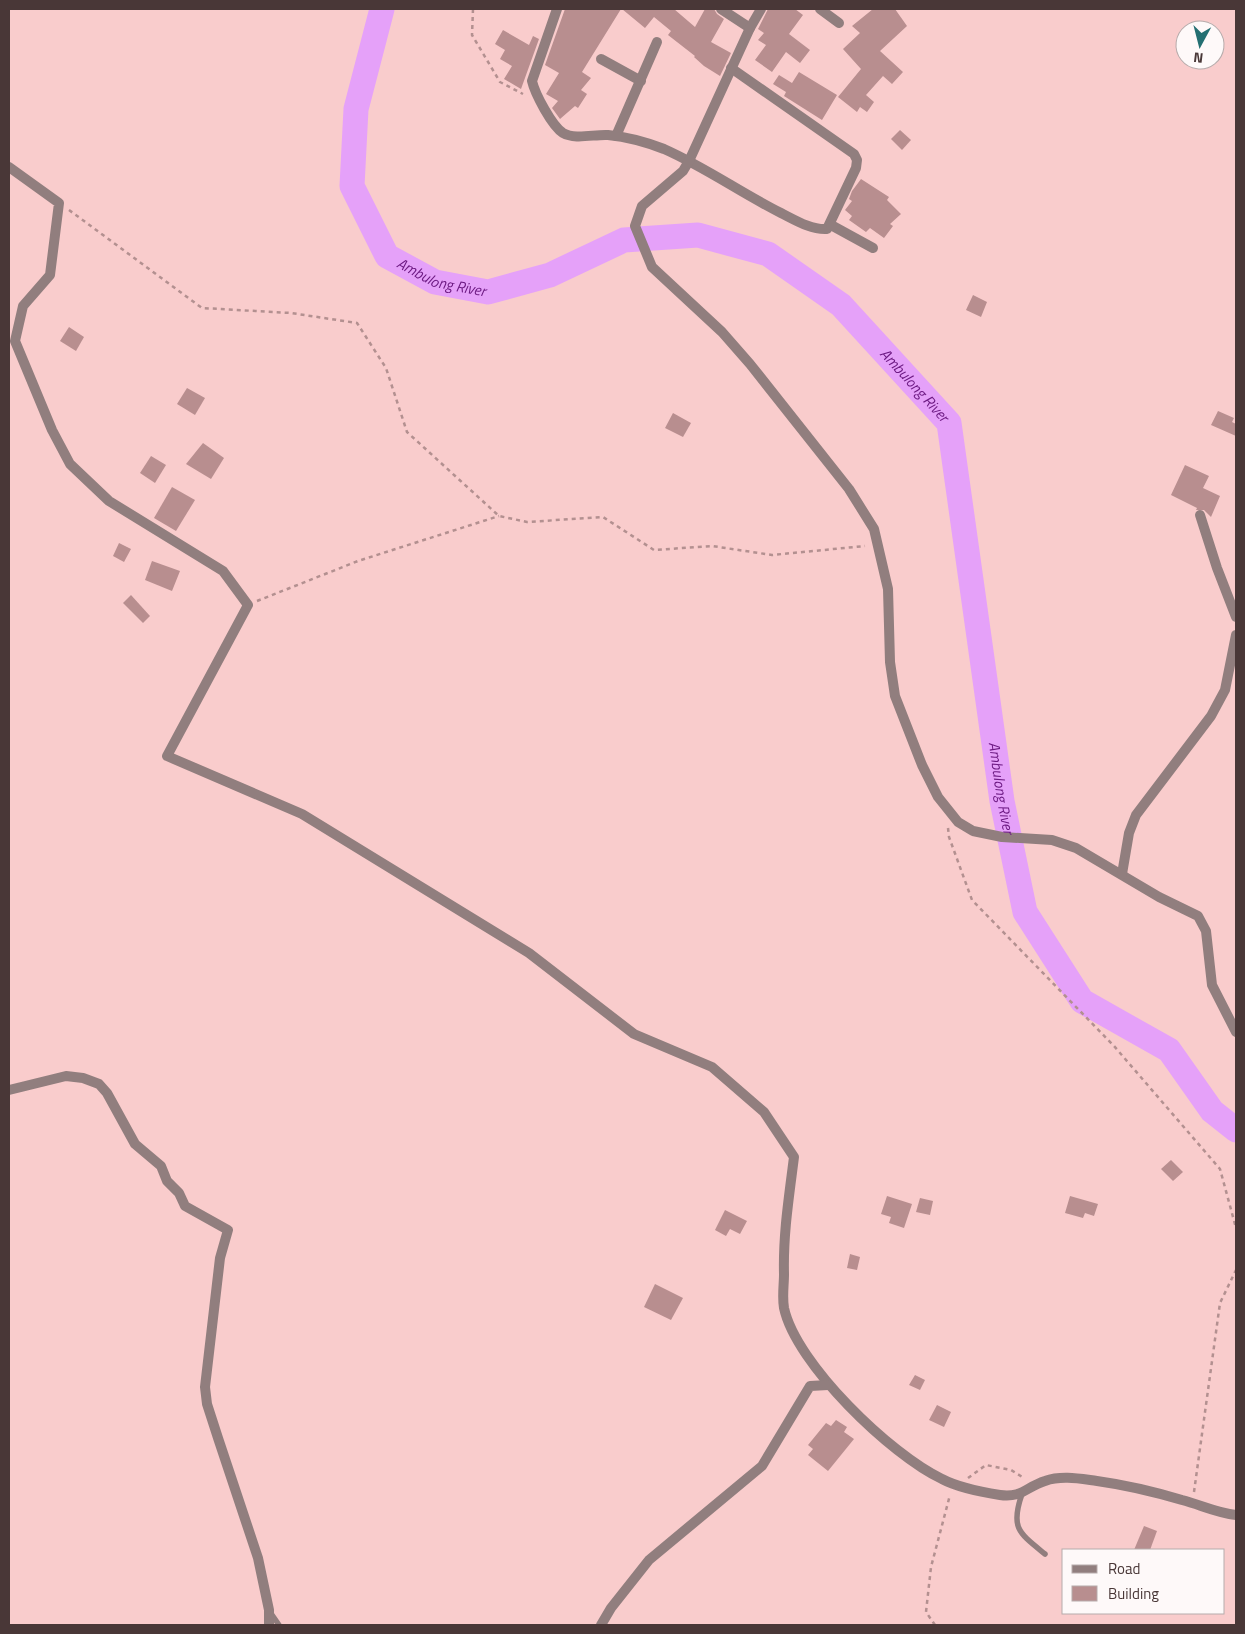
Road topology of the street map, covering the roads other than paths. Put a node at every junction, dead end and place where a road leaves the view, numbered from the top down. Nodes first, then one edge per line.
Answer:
1 (557, 9) edge
2 (722, 9) edge
3 (761, 9) edge
4 (820, 9) edge
5 (839, 23) dead end
6 (750, 28) junction
7 (657, 42) dead end
8 (601, 59) dead end
9 (731, 68) junction
10 (641, 81) junction
11 (616, 136) junction
12 (689, 161) junction
13 (9, 168) edge
14 (831, 225) junction
15 (873, 248) dead end
16 (1200, 515) dead end
17 (1236, 617) edge
18 (1236, 635) edge
19 (1122, 874) junction
20 (1236, 1032) edge
21 (9, 1090) edge
22 (828, 1386) junction
23 (1022, 1494) junction
24 (1236, 1515) edge
25 (1045, 1554) dead end
26 (269, 1610) junction
27 (269, 1625) edge
28 (279, 1625) edge
29 (602, 1625) edge

1 - 11 street
2 - 6 street
3 - 6 street
4 - 5 street
6 - 9 street
7 - 10 street
8 - 10 street
9 - 12 street
9 - 14 street
10 - 11 street
11 - 12 street
12 - 14 street
12 - 19 street
13 - 22 street
14 - 15 street
16 - 17 street
18 - 19 street
19 - 20 street
21 - 26 street
22 - 23 street
22 - 29 street
23 - 24 street
23 - 25 lane
26 - 27 street
26 - 28 lane

